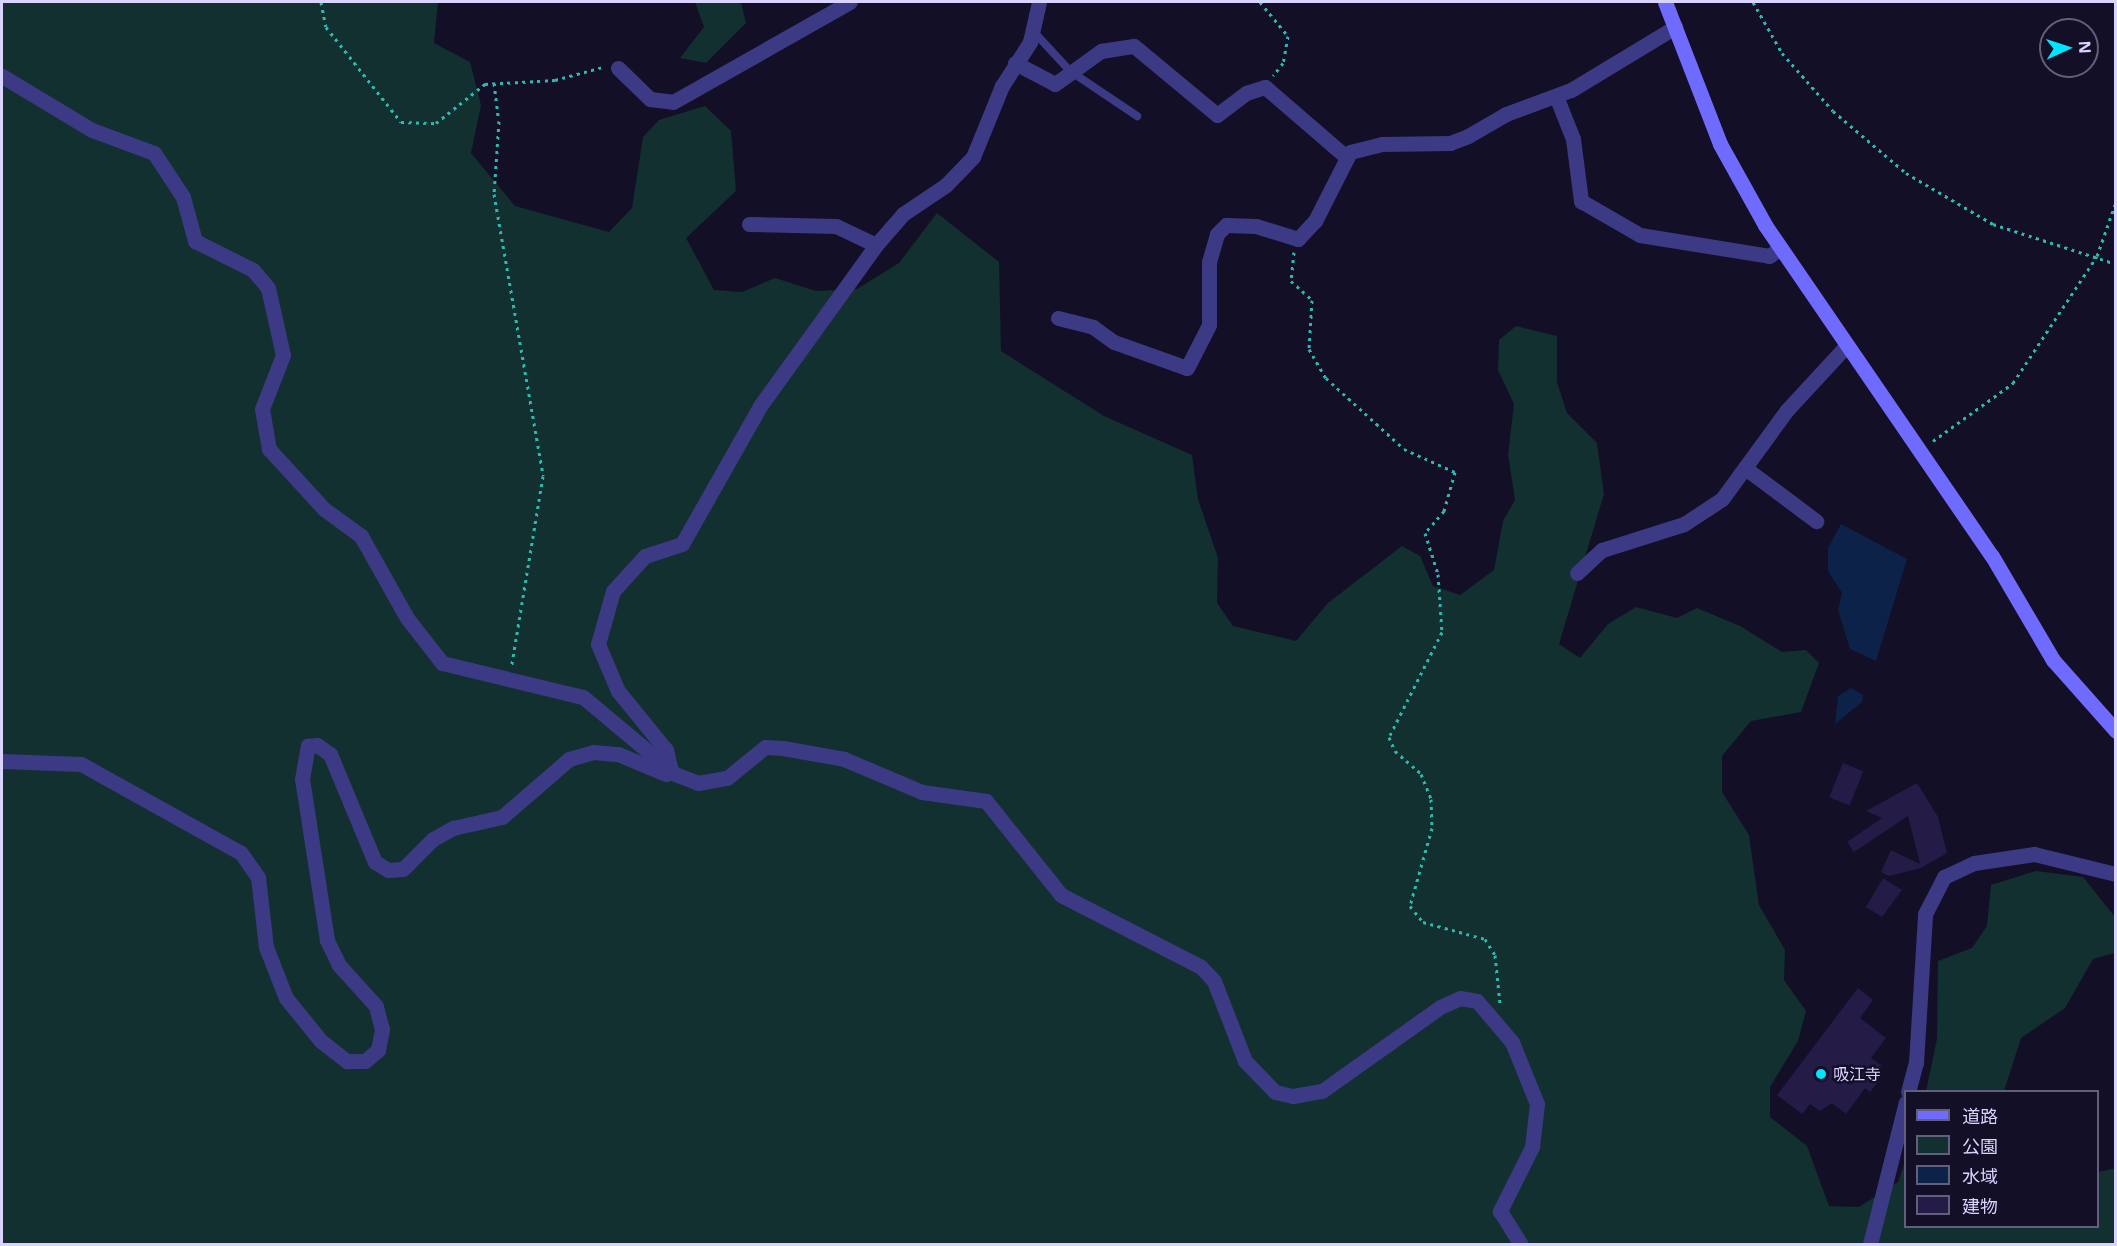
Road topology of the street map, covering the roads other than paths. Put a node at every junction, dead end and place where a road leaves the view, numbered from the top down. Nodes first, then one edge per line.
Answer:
1 (850, 2) edge
2 (1040, 2) edge
3 (1665, 2) edge
4 (1675, 27) junction
5 (1033, 31) junction
6 (1016, 63) junction
7 (618, 68) road end
8 (1070, 71) junction
9 (2, 76) edge
10 (1556, 96) junction
11 (1137, 116) dead end
12 (1346, 157) junction
13 (749, 224) dead end
14 (876, 245) junction
15 (1780, 248) junction
16 (1058, 318) dead end
17 (1847, 345) junction
18 (1745, 468) junction
19 (1816, 521) dead end
20 (1577, 573) dead end
21 (2115, 731) edge
22 (2, 760) edge
23 (673, 772) junction
24 (2115, 874) edge
25 (1909, 1090) edge
26 (1904, 1106) edge
27 (1521, 1245) edge
28 (1870, 1245) edge

1 - 7 street
2 - 5 street
3 - 4 street
4 - 10 street
4 - 15 street
5 - 6 street
5 - 8 lane
6 - 8 street
6 - 14 street
8 - 11 lane
8 - 12 street
9 - 23 street
10 - 12 street
10 - 15 street
12 - 16 street
13 - 14 street
14 - 23 street
15 - 17 street
17 - 18 street
17 - 21 street
18 - 19 street
18 - 20 street
22 - 23 street
23 - 27 street
24 - 25 street
26 - 28 street

